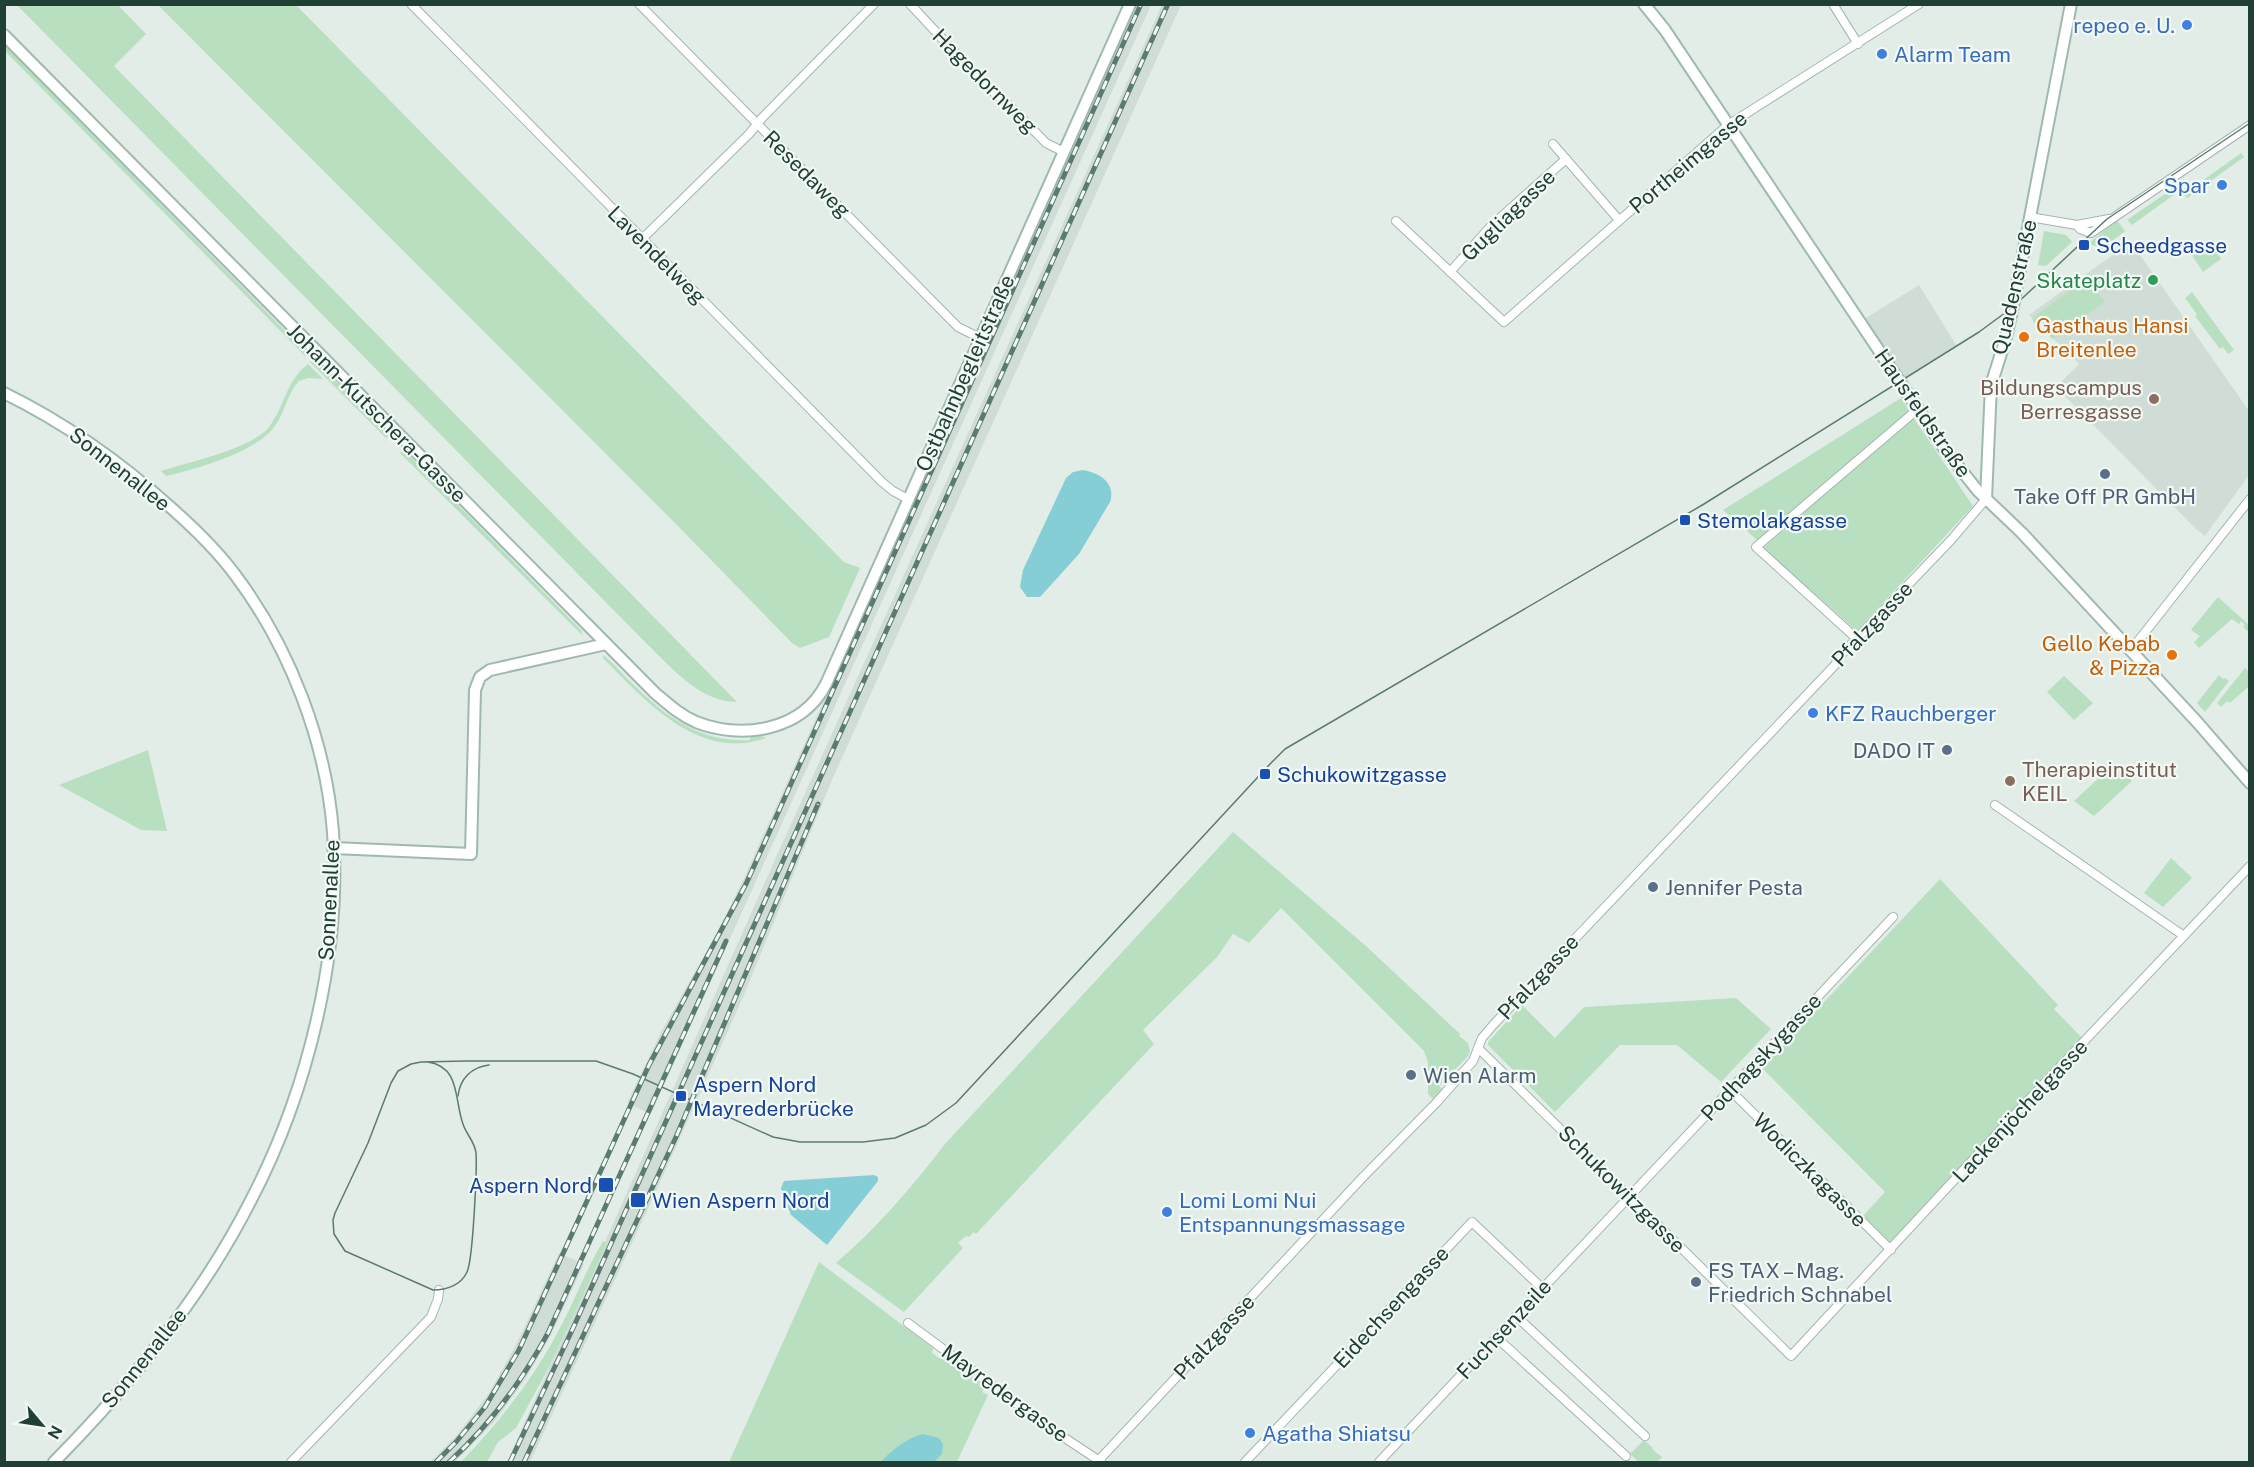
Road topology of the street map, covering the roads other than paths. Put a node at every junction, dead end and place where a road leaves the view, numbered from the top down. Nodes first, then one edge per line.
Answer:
1 (411, 4) edge
2 (639, 4) edge
3 (874, 4) edge
4 (910, 4) edge
5 (1130, 4) edge
6 (1644, 4) edge
7 (1833, 4) edge
8 (1919, 4) edge
9 (2071, 4) edge
10 (4, 35) edge
11 (1858, 44) junction
12 (757, 124) junction
13 (1728, 125) junction
14 (2250, 125) edge
15 (1553, 144) dead end
16 (1064, 152) junction
17 (1566, 159) junction
18 (2030, 217) junction
19 (1619, 220) junction
20 (1396, 221) dead end
21 (642, 240) junction
22 (1450, 272) junction
23 (980, 338) junction
24 (4, 393) edge
25 (1918, 410) junction
26 (908, 499) junction
27 (1986, 499) junction
28 (2250, 499) edge
29 (1857, 639) junction
30 (606, 644) junction
31 (2131, 650) junction
32 (780, 725) joint
33 (2250, 783) edge
34 (1995, 805) dead end
35 (333, 848) junction
36 (2250, 866) edge
37 (1893, 917) dead end
38 (2184, 936) junction
39 (1478, 1048) junction
40 (1730, 1090) junction
41 (1628, 1196) junction
42 (1891, 1250) junction
43 (1542, 1288) junction
44 (439, 1290) dead end
45 (1516, 1316) junction
46 (908, 1323) dead end
47 (1496, 1337) junction
48 (1791, 1356) joint
49 (1645, 1436) dead end
50 (1626, 1456) dead end
51 (1100, 1461) edge
52 (54, 1462) edge
53 (291, 1462) edge
54 (1245, 1462) edge
55 (1379, 1462) edge

1 - 21 street, Lavendelweg
2 - 12 street, Resedaweg
3 - 12 street
4 - 16 street, Hagedornweg
5 - 16 street, Ostbahnbegleitstraße
6 - 13 street, Hausfeldstraße
7 - 11 street
8 - 11 street, Portheimgasse
9 - 18 street, Quadenstraße
10 - 30 street, Johann-Kutschera-Gasse
11 - 13 street, Portheimgasse
12 - 21 street
12 - 23 street, Resedaweg
13 - 19 street, Portheimgasse
13 - 25 street, Hausfeldstraße
14 - 18 street
15 - 17 street
16 - 23 street, Ostbahnbegleitstraße
17 - 19 street
17 - 22 street, Gugliagasse
18 - 27 street, Quadenstraße
19 - 22 street, Portheimgasse
20 - 22 street
21 - 26 street, Lavendelweg
23 - 26 street, Ostbahnbegleitstraße
24 - 35 street, Sonnenallee
25 - 27 street, Hausfeldstraße
25 - 29 street
26 - 32 street, Ostbahnbegleitstraße
27 - 29 street, Pfalzgasse
27 - 31 street, Hausfeldstraße
28 - 31 street
29 - 39 street, Pfalzgasse
30 - 32 street, Johann-Kutschera-Gasse
30 - 35 street
31 - 33 street, Hausfeldstraße
34 - 38 street
35 - 52 street, Sonnenallee
36 - 38 street, Lackenjöchelgasse
37 - 40 street, Podhagskygasse
38 - 42 street, Lackenjöchelgasse
39 - 41 street, Schukowitzgasse
39 - 51 street, Pfalzgasse
40 - 41 street, Podhagskygasse
40 - 42 street, Wodiczkagasse
41 - 43 street, Fuchsenzeile
41 - 48 street, Schukowitzgasse
42 - 48 street, Lackenjöchelgasse
43 - 45 street, Fuchsenzeile
43 - 54 street, Eidechsengasse
44 - 53 street
45 - 47 street, Fuchsenzeile
45 - 49 street
46 - 51 street, Mayredergasse
47 - 50 street
47 - 55 street, Fuchsenzeile

